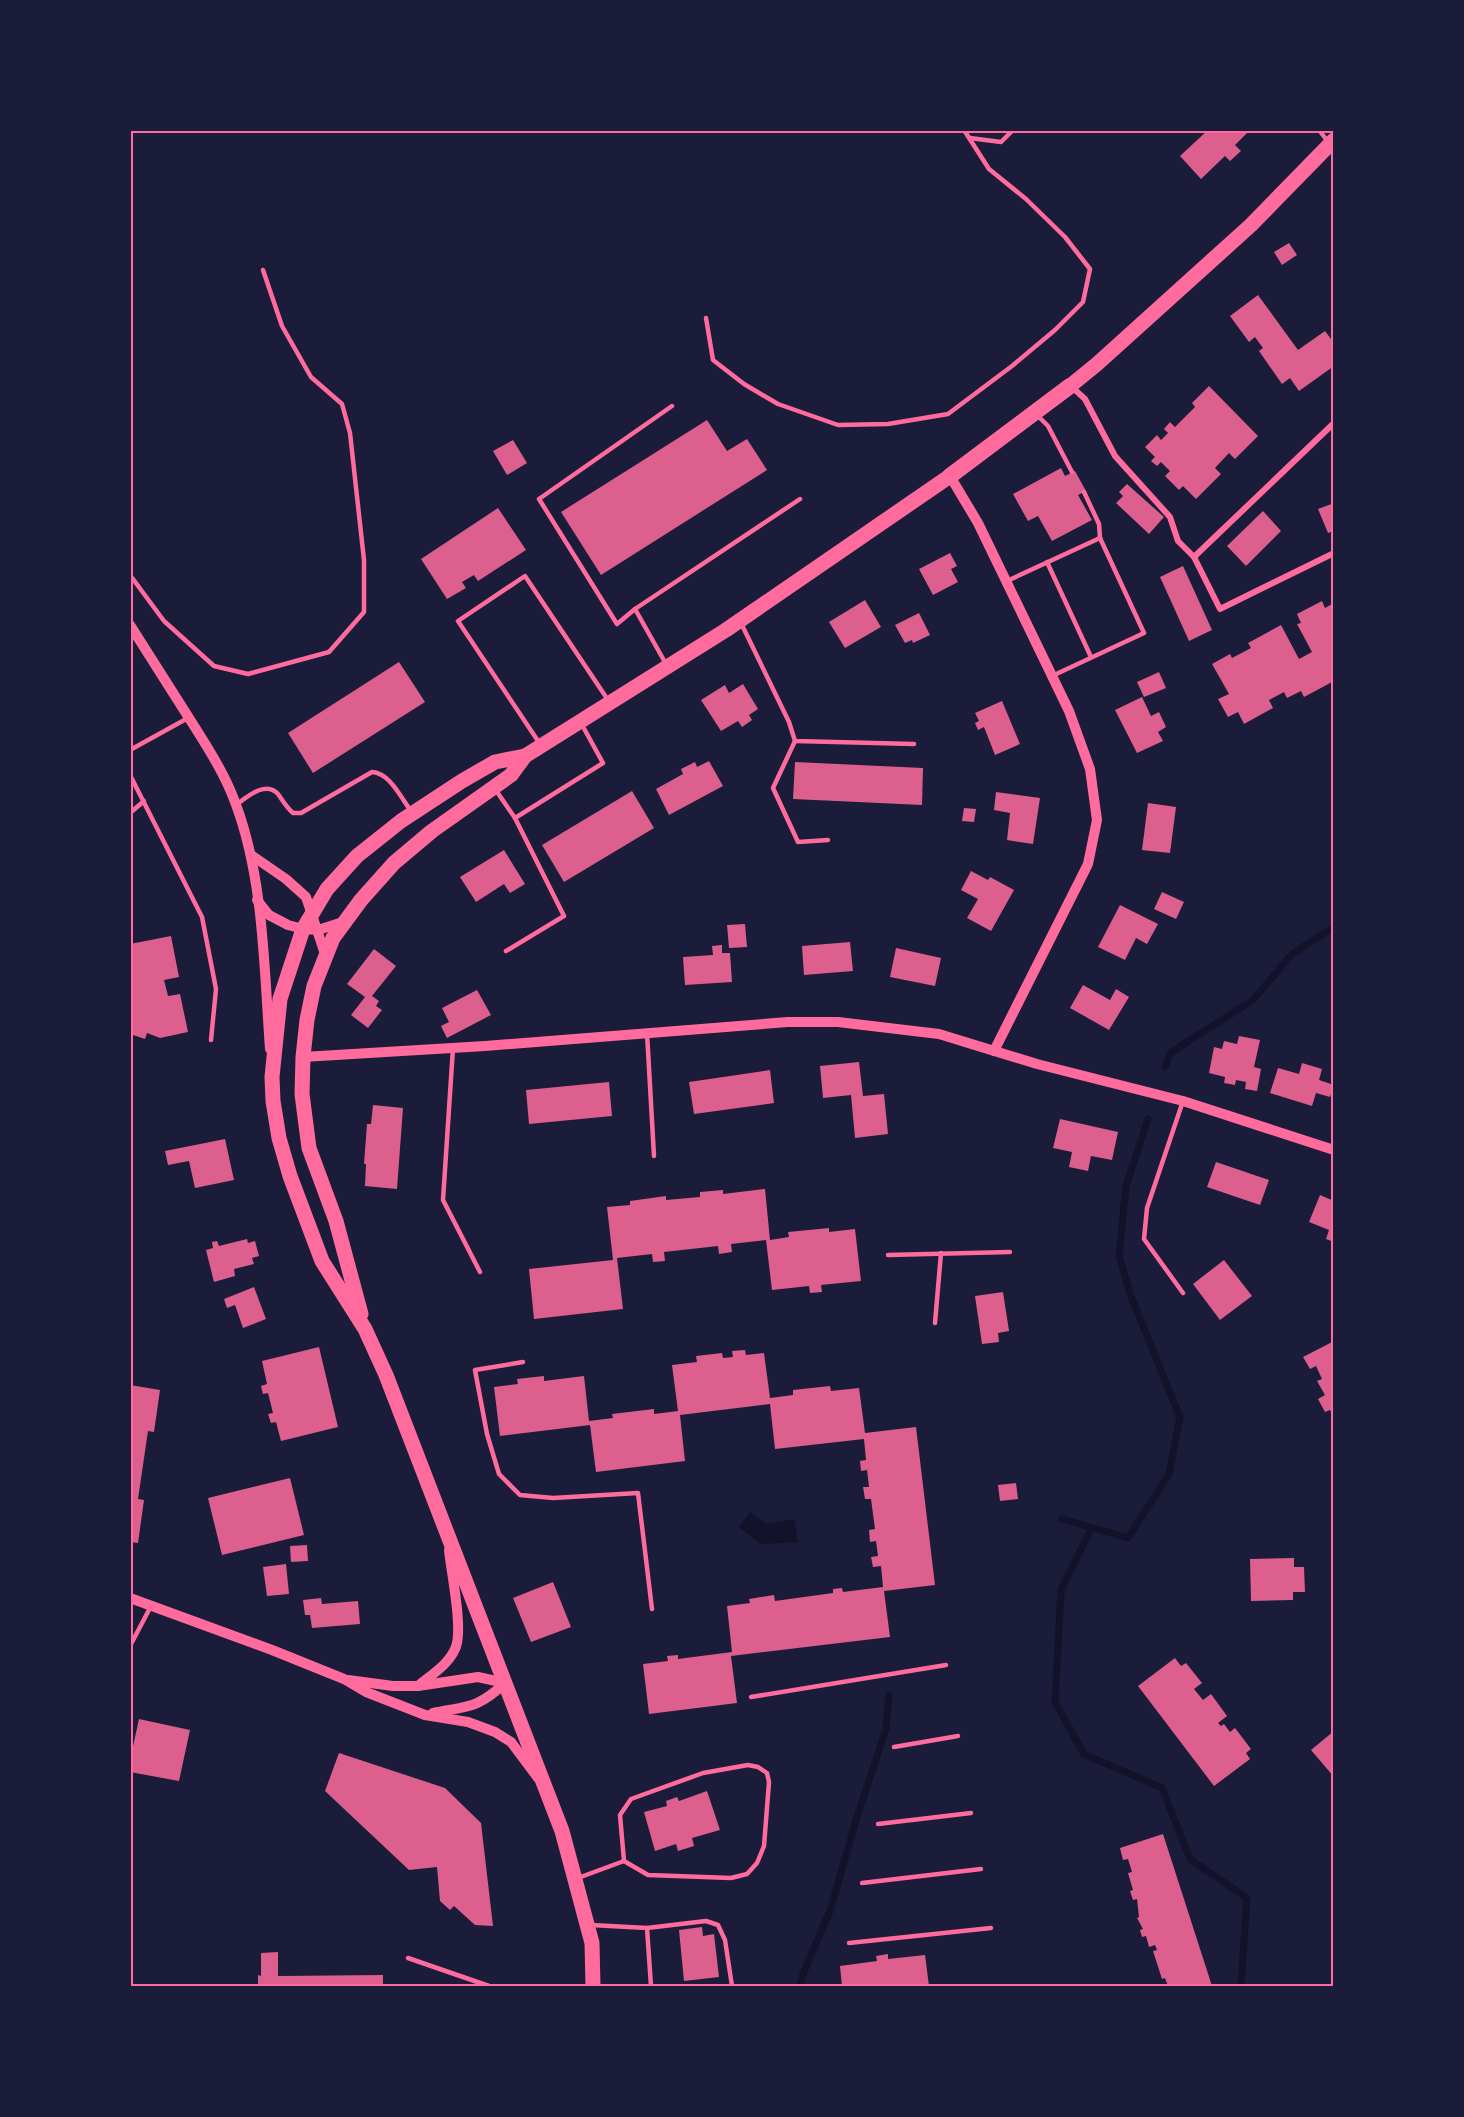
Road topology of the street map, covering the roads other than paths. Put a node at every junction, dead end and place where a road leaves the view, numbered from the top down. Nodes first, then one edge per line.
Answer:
1 (964, 130) edge
2 (1013, 130) edge
3 (1319, 130) edge
4 (970, 138) junction
5 (1332, 142) edge
6 (263, 270) dead end
7 (705, 318) dead end
8 (1070, 386) junction
9 (672, 406) dead end
10 (1035, 413) junction
11 (1334, 423) edge
12 (1072, 472) dead end
13 (951, 476) junction
14 (1084, 492) dead end
15 (800, 499) dead end
16 (1100, 538) junction
17 (1334, 553) edge
18 (1194, 558) junction
19 (1047, 562) junction
20 (130, 575) edge
21 (1006, 581) junction
22 (635, 609) junction
23 (740, 620) junction
24 (130, 625) edge
25 (1091, 657) junction
26 (668, 666) junction
27 (1052, 676) junction
28 (610, 702) junction
29 (189, 718) junction
30 (579, 721) junction
31 (795, 741) junction
32 (914, 744) dead end
33 (541, 745) junction
34 (130, 750) edge
35 (525, 756) junction
36 (130, 775) edge
37 (494, 788) junction
38 (144, 801) junction
39 (236, 805) junction
40 (130, 813) edge
41 (412, 814) junction
42 (515, 818) junction
43 (828, 840) dead end
44 (251, 855) junction
45 (257, 900) junction
46 (312, 913) junction
47 (346, 921) junction
48 (311, 929) junction
49 (506, 951) dead end
50 (325, 954) junction
51 (647, 1033) junction
52 (211, 1040) dead end
53 (453, 1048) junction
54 (994, 1051) junction
55 (303, 1057) junction
56 (272, 1077) junction
57 (1183, 1101) junction
58 (1334, 1150) edge
59 (654, 1156) dead end
60 (1010, 1252) dead end
61 (941, 1253) junction
62 (888, 1255) dead end
63 (480, 1272) dead end
64 (1183, 1293) dead end
65 (935, 1323) dead end
66 (365, 1329) junction
67 (523, 1362) dead end
68 (447, 1534) junction
69 (130, 1598) edge
70 (152, 1605) junction
71 (652, 1609) dead end
72 (130, 1646) edge
73 (946, 1665) dead end
74 (344, 1680) junction
75 (505, 1683) junction
76 (418, 1686) junction
77 (751, 1697) dead end
78 (425, 1715) junction
79 (958, 1736) dead end
80 (894, 1747) dead end
81 (545, 1788) junction
82 (971, 1813) dead end
83 (878, 1824) dead end
84 (624, 1860) junction
85 (981, 1869) dead end
86 (575, 1879) junction
87 (862, 1883) dead end
88 (587, 1924) junction
89 (647, 1928) junction
90 (991, 1928) dead end
91 (849, 1943) dead end
92 (408, 1958) dead end
93 (489, 1986) edge
94 (593, 1986) edge
95 (651, 1986) edge
96 (732, 1986) edge

1 - 4 lane
2 - 4 lane
3 - 5 lane
4 - 7 lane
5 - 8 main road
6 - 20 lane
8 - 10 highway
8 - 18 street
9 - 22 lane
10 - 12 lane
10 - 13 highway
11 - 18 street
13 - 21 street
13 - 23 main road
14 - 16 lane
15 - 22 lane
16 - 19 lane
16 - 25 lane
17 - 18 street
19 - 21 lane
19 - 25 lane
21 - 27 street
22 - 26 lane
23 - 26 main road
23 - 31 lane
24 - 29 street
25 - 27 lane
26 - 28 main road
27 - 54 street
28 - 30 main road
28 - 33 lane
29 - 34 lane
29 - 39 street
30 - 33 main road
30 - 42 lane
31 - 32 lane
31 - 43 lane
33 - 35 main road
35 - 37 main road
35 - 41 main road
36 - 38 lane
37 - 42 lane
37 - 47 main road
38 - 40 lane
38 - 52 lane
39 - 41 lane
39 - 44 street
41 - 46 main road
42 - 49 lane
44 - 45 street
44 - 46 street
45 - 48 street
45 - 56 street
46 - 48 main road
47 - 48 street
47 - 50 main road
48 - 50 street
48 - 56 main road
50 - 55 main road
51 - 53 street
51 - 54 street
51 - 59 lane
53 - 55 street
53 - 63 lane
54 - 57 street
55 - 66 main road
56 - 66 main road
57 - 58 street
57 - 64 lane
60 - 61 lane
61 - 62 lane
61 - 65 lane
66 - 68 main road
67 - 71 lane
68 - 75 main road
68 - 76 street
69 - 70 street
70 - 72 lane
70 - 74 street
73 - 77 lane
74 - 76 street
74 - 78 street
75 - 76 street
75 - 78 street
75 - 81 main road
78 - 81 street
79 - 80 lane
81 - 86 main road
82 - 83 lane
84 - 84 lane
84 - 86 lane
85 - 87 lane
86 - 88 main road
88 - 89 lane
88 - 94 main road
89 - 95 lane
89 - 96 lane
90 - 91 lane
92 - 93 lane

